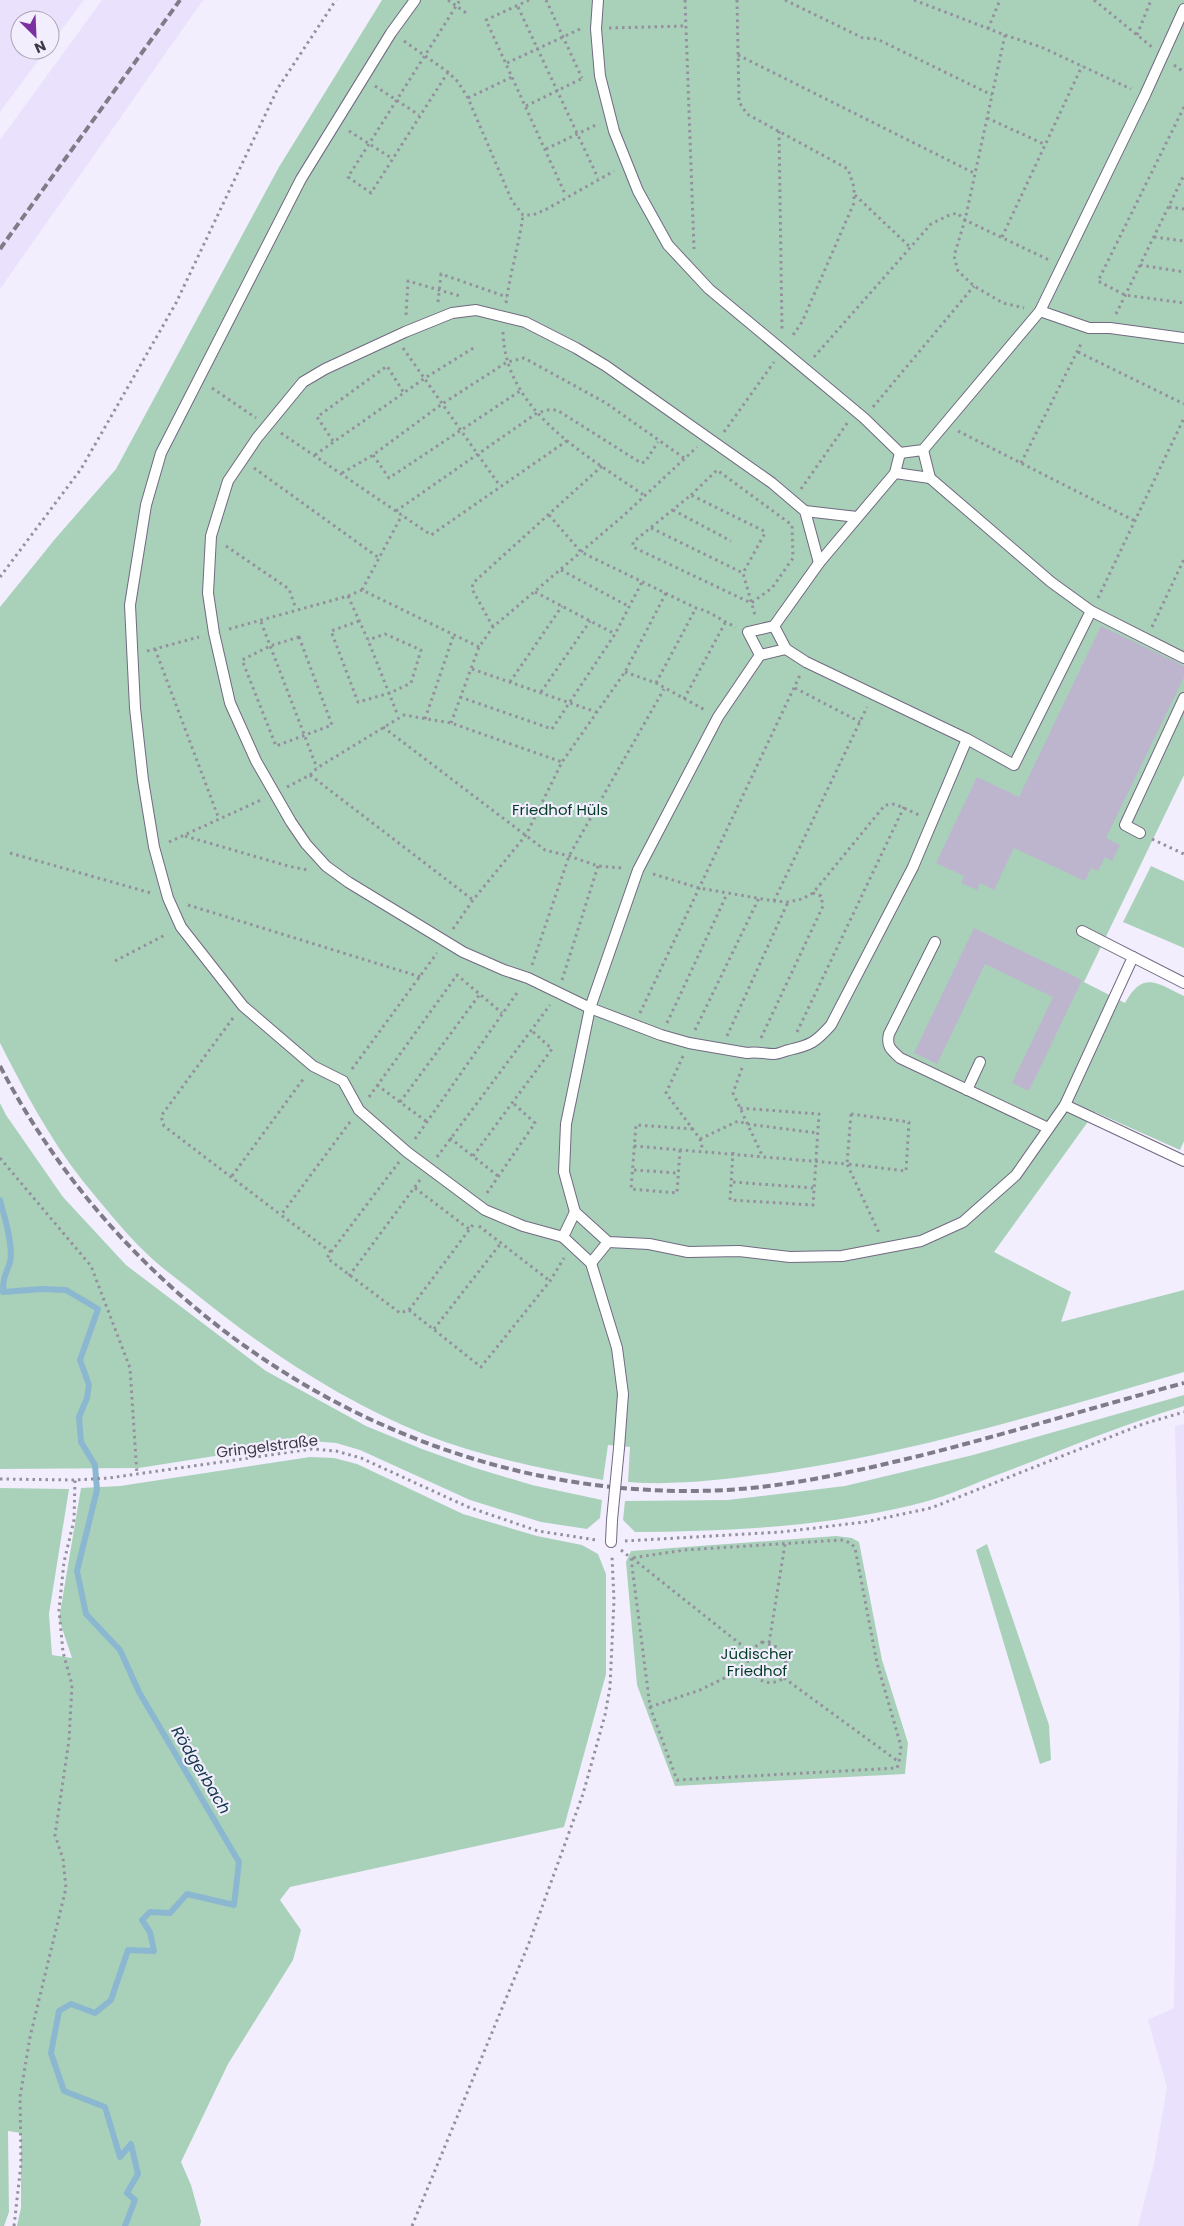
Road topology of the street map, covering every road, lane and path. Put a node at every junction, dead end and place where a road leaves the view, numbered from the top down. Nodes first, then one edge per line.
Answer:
1 (336, 0) edge
2 (415, 0) edge
3 (448, 0) edge
4 (460, 0) edge
5 (529, 0) edge
6 (546, 0) edge
7 (598, 0) edge
8 (684, 0) edge
9 (737, 0) edge
10 (786, 0) edge
11 (914, 0) edge
12 (1000, 0) edge
13 (1094, 0) edge
14 (1151, 0) edge
15 (922, 2) edge
16 (456, 6) junction
17 (518, 7) junction
18 (1184, 9) edge
19 (469, 15) dead end
20 (597, 25) junction
21 (685, 26) junction
22 (988, 28) junction
23 (391, 32) junction
24 (1005, 36) junction
25 (1137, 36) junction
26 (563, 37) junction
27 (537, 47) junction
28 (738, 55) junction
29 (425, 56) junction
30 (1163, 57) junction
31 (506, 63) junction
32 (1082, 66) junction
33 (600, 71) junction
34 (448, 72) junction
35 (512, 78) junction
36 (582, 78) junction
37 (364, 79) junction
38 (557, 91) junction
39 (992, 95) junction
40 (1145, 95) junction
41 (468, 98) junction
42 (397, 102) junction
43 (526, 106) junction
44 (1184, 107) edge
45 (419, 115) junction
46 (988, 118) junction
47 (610, 119) junction
48 (336, 122) junction
49 (779, 131) junction
50 (577, 133) junction
51 (1044, 144) junction
52 (369, 145) junction
53 (546, 149) junction
54 (393, 159) junction
55 (628, 163) junction
56 (974, 173) junction
57 (1184, 174) edge
58 (598, 178) junction
59 (855, 195) junction
60 (566, 196) junction
61 (1169, 207) junction
62 (1184, 209) edge
63 (523, 215) junction
64 (965, 220) junction
65 (1154, 236) junction
66 (1002, 237) junction
67 (1184, 241) edge
68 (910, 247) junction
69 (1140, 264) junction
70 (1063, 267) junction
71 (695, 272) junction
72 (1184, 272) edge
73 (974, 286) junction
74 (440, 290) junction
75 (1126, 295) junction
76 (506, 297) junction
77 (1184, 303) edge
78 (476, 310) junction
79 (1040, 311) junction
80 (504, 315) junction
81 (437, 319) junction
82 (1089, 328) junction
83 (1110, 328) junction
84 (402, 334) junction
85 (1184, 338) edge
86 (475, 347) dead end
87 (782, 350) junction
88 (1078, 352) junction
89 (507, 362) junction
90 (804, 369) junction
91 (425, 378) junction
92 (199, 379) junction
93 (520, 391) junction
94 (404, 393) junction
95 (442, 404) junction
96 (1184, 404) edge
97 (537, 413) junction
98 (859, 415) junction
99 (1184, 418) edge
100 (268, 425) junction
101 (946, 425) junction
102 (461, 432) junction
103 (702, 435) junction
104 (568, 440) junction
105 (333, 441) junction
106 (658, 442) junction
107 (716, 444) junction
108 (923, 450) junction
109 (900, 453) junction
110 (315, 455) junction
111 (373, 455) junction
112 (478, 456) junction
113 (684, 458) junction
114 (244, 460) junction
115 (1021, 463) junction
116 (602, 466) junction
117 (342, 473) junction
118 (895, 473) junction
119 (930, 478) junction
120 (500, 486) junction
121 (691, 495) junction
122 (645, 496) junction
123 (794, 500) junction
124 (673, 510) junction
125 (396, 511) junction
126 (805, 511) junction
127 (402, 515) junction
128 (549, 515) junction
129 (857, 518) junction
130 (1135, 521) junction
131 (651, 528) junction
132 (211, 536) junction
133 (731, 541) dead end
134 (580, 552) junction
135 (379, 558) junction
136 (1184, 559) edge
137 (820, 563) junction
138 (561, 570) junction
139 (744, 574) junction
140 (0, 577) edge
141 (642, 582) junction
142 (362, 590) junction
143 (535, 592) junction
144 (666, 593) junction
145 (348, 596) junction
146 (751, 602) junction
147 (562, 606) junction
148 (628, 606) junction
149 (696, 608) junction
150 (296, 609) junction
151 (1091, 611) junction
152 (590, 621) junction
153 (261, 622) junction
154 (358, 622) junction
155 (724, 622) junction
156 (774, 626) junction
157 (493, 627) junction
158 (759, 630) junction
159 (748, 632) junction
160 (214, 633) junction
161 (454, 634) junction
162 (615, 634) junction
163 (1146, 639) junction
164 (368, 640) junction
165 (270, 646) junction
166 (479, 646) junction
167 (155, 649) junction
168 (786, 649) junction
169 (132, 655) junction
170 (760, 655) junction
171 (1184, 658) edge
172 (806, 662) junction
173 (472, 669) junction
174 (625, 672) junction
175 (510, 682) junction
176 (656, 683) junction
177 (794, 688) junction
178 (540, 692) junction
179 (390, 693) junction
180 (872, 695) junction
181 (460, 697) junction
182 (1184, 698) edge
183 (684, 699) junction
184 (570, 704) junction
185 (596, 712) junction
186 (398, 716) junction
187 (718, 717) junction
188 (425, 719) junction
189 (860, 722) junction
190 (451, 723) junction
191 (305, 736) junction
192 (967, 739) junction
193 (562, 762) junction
194 (317, 768) junction
195 (310, 775) junction
196 (274, 794) junction
197 (904, 807) dead end
198 (218, 819) junction
199 (1140, 833) dead end
200 (185, 836) junction
201 (1162, 844) dead end
202 (154, 847) junction
203 (10, 853) dead end
204 (1184, 854) edge
205 (326, 866) junction
206 (598, 866) dead end
207 (813, 893) dead end
208 (727, 894) dead end
209 (168, 898) junction
210 (759, 898) dead end
211 (473, 900) junction
212 (774, 901) dead end
213 (788, 902) dead end
214 (181, 927) junction
215 (1082, 931) dead end
216 (445, 941) junction
217 (935, 942) dead end
218 (1134, 957) junction
219 (115, 961) dead end
220 (421, 977) junction
221 (1184, 983) edge
222 (558, 993) junction
223 (480, 994) junction
224 (243, 1006) junction
225 (590, 1008) junction
226 (502, 1013) dead end
227 (635, 1025) junction
228 (531, 1030) junction
229 (661, 1035) junction
230 (689, 1043) junction
231 (721, 1050) junction
232 (789, 1050) junction
233 (751, 1052) junction
234 (980, 1062) dead end
235 (313, 1066) junction
236 (343, 1081) junction
237 (377, 1085) junction
238 (967, 1090) junction
239 (400, 1102) junction
240 (514, 1103) junction
241 (1064, 1105) junction
242 (740, 1108) junction
243 (359, 1110) junction
244 (427, 1122) dead end
245 (747, 1124) junction
246 (1048, 1128) junction
247 (693, 1129) junction
248 (817, 1133) junction
249 (450, 1138) junction
250 (700, 1139) junction
251 (634, 1146) junction
252 (680, 1150) junction
253 (703, 1150) junction
254 (733, 1152) junction
255 (762, 1155) junction
256 (473, 1156) junction
257 (0, 1158) edge
258 (815, 1161) junction
259 (1184, 1162) edge
260 (847, 1164) junction
261 (429, 1168) junction
262 (634, 1170) junction
263 (677, 1173) junction
264 (232, 1176) junction
265 (498, 1176) junction
266 (733, 1182) junction
267 (415, 1188) junction
268 (813, 1188) junction
269 (483, 1207) junction
270 (575, 1212) junction
271 (281, 1215) junction
272 (475, 1222) junction
273 (469, 1229) junction
274 (563, 1238) junction
275 (608, 1242) junction
276 (501, 1243) junction
277 (571, 1246) junction
278 (886, 1247) junction
279 (591, 1264) junction
280 (349, 1276) junction
281 (550, 1281) junction
282 (409, 1310) junction
283 (434, 1329) junction
284 (1184, 1412) edge
285 (137, 1475) junction
286 (0, 1479) edge
287 (74, 1480) junction
288 (611, 1542) junction
289 (785, 1544) junction
290 (631, 1558) junction
291 (769, 1643) junction
292 (749, 1651) junction
293 (746, 1668) junction
294 (784, 1678) junction
295 (650, 1707) junction
296 (900, 1762) junction
297 (14, 2226) edge
298 (412, 2226) edge

1 - 140 path
2 - 23 lane
3 - 16 path
4 - 16 path
5 - 17 path
6 - 26 path
7 - 20 lane
8 - 21 path
9 - 28 path
10 - 39 path
11 - 15 path
12 - 22 path
13 - 25 path
14 - 25 path
15 - 22 path
16 - 19 path
16 - 29 path
17 - 27 path
17 - 31 path
18 - 30 lane
20 - 21 path
20 - 26 path
20 - 33 lane
21 - 71 path
22 - 24 path
23 - 29 path
23 - 37 lane
24 - 32 path
24 - 39 path
25 - 30 path
26 - 27 path
26 - 36 path
27 - 31 path
27 - 38 path
28 - 49 path
28 - 56 path
29 - 34 path
29 - 42 path
30 - 40 lane
31 - 35 path
32 - 40 path
32 - 51 path
33 - 36 path
33 - 47 lane
34 - 41 path
34 - 45 path
35 - 41 path
35 - 43 path
36 - 38 path
37 - 42 path
37 - 48 lane
38 - 43 path
38 - 50 path
39 - 46 path
40 - 70 lane
41 - 63 path
42 - 45 path
42 - 52 path
43 - 53 path
44 - 75 path
45 - 54 path
46 - 51 path
46 - 56 path
47 - 50 path
47 - 55 lane
48 - 52 path
48 - 92 lane
49 - 59 path
49 - 87 path
50 - 53 path
50 - 58 path
51 - 66 path
52 - 54 path
52 - 54 path
53 - 60 path
55 - 58 path
55 - 71 lane
56 - 64 path
57 - 61 path
58 - 60 path
59 - 68 path
59 - 87 path
60 - 63 path
61 - 62 path
61 - 65 path
63 - 76 path
64 - 66 path
64 - 68 path
64 - 73 path
65 - 67 path
65 - 69 path
66 - 70 path
68 - 90 path
69 - 72 path
69 - 75 path
70 - 79 lane
71 - 87 lane
73 - 79 path
73 - 98 path
74 - 76 path
74 - 78 path
74 - 81 path
74 - 84 path
75 - 77 path
75 - 83 path
76 - 80 path
78 - 80 lane
78 - 81 lane
79 - 82 lane
79 - 101 lane
80 - 89 path
80 - 103 lane
81 - 84 lane
82 - 83 lane
82 - 88 path
83 - 85 lane
84 - 91 path
84 - 100 lane
86 - 91 path
87 - 90 lane
87 - 107 path
88 - 96 path
88 - 115 path
89 - 93 path
89 - 95 path
89 - 106 path
90 - 98 lane
91 - 94 path
91 - 95 path
92 - 100 path
92 - 169 lane
93 - 97 path
93 - 102 path
94 - 105 path
94 - 105 path
95 - 102 path
95 - 111 path
97 - 104 path
97 - 106 path
97 - 112 path
98 - 109 lane
98 - 123 path
99 - 130 path
100 - 110 path
100 - 114 lane
101 - 108 lane
101 - 115 path
102 - 111 path
102 - 112 path
103 - 107 lane
103 - 113 path
104 - 116 path
104 - 120 path
105 - 110 path
106 - 113 path
107 - 123 lane
108 - 109 lane
108 - 119 lane
109 - 118 lane
110 - 117 path
111 - 117 path
112 - 120 path
112 - 125 path
113 - 122 path
114 - 132 lane
114 - 135 path
115 - 130 path
116 - 122 path
116 - 128 path
117 - 125 path
118 - 119 lane
118 - 129 lane
119 - 151 lane
120 - 127 path
121 - 124 path
121 - 139 path
121 - 146 path
122 - 134 path
123 - 126 lane
124 - 131 path
124 - 133 path
125 - 127 path
126 - 129 lane
126 - 137 lane
127 - 135 path
128 - 134 path
128 - 157 path
129 - 137 lane
130 - 151 path
131 - 139 path
131 - 146 path
132 - 150 path
132 - 160 lane
134 - 138 path
134 - 141 path
135 - 142 path
136 - 163 path
137 - 156 lane
138 - 143 path
138 - 148 path
139 - 146 path
141 - 144 path
141 - 148 path
142 - 145 path
142 - 161 path
143 - 147 path
143 - 157 path
144 - 149 path
144 - 174 path
145 - 150 path
145 - 154 path
146 - 158 path
147 - 152 path
147 - 175 path
148 - 162 path
149 - 155 path
149 - 176 path
150 - 153 path
151 - 163 lane
151 - 192 lane
152 - 162 path
152 - 178 path
153 - 160 path
153 - 165 path
154 - 164 path
154 - 179 path
155 - 159 path
155 - 183 path
156 - 158 lane
156 - 168 lane
157 - 166 path
158 - 159 lane
159 - 170 lane
160 - 167 path
160 - 196 lane
161 - 166 path
161 - 188 path
162 - 184 path
163 - 171 lane
164 - 179 path
164 - 179 path
165 - 191 path
165 - 191 path
165 - 191 path
166 - 173 path
167 - 169 path
167 - 198 path
168 - 170 lane
168 - 172 lane
169 - 202 lane
170 - 187 lane
172 - 177 path
172 - 180 lane
173 - 175 path
173 - 181 path
174 - 176 path
174 - 185 path
175 - 178 path
176 - 183 path
177 - 189 path
177 - 227 path
178 - 184 path
179 - 186 path
180 - 189 path
180 - 192 lane
181 - 184 path
181 - 190 path
182 - 199 lane
183 - 187 path
184 - 185 path
185 - 193 path
186 - 188 path
186 - 194 path
187 - 225 lane
188 - 190 path
189 - 212 path
190 - 193 path
191 - 194 path
192 - 232 lane
193 - 211 path
194 - 195 path
195 - 196 path
195 - 211 path
196 - 198 path
196 - 205 lane
197 - 232 path
198 - 200 path
200 - 202 path
200 - 205 path
201 - 204 path
202 - 209 lane
203 - 209 path
205 - 216 lane
206 - 222 path
207 - 233 path
208 - 229 path
209 - 214 lane
209 - 220 path
210 - 230 path
211 - 216 path
213 - 231 path
214 - 219 path
214 - 224 lane
215 - 218 lane
216 - 220 path
216 - 222 lane
217 - 238 lane
218 - 221 lane
218 - 241 lane
220 - 236 path
222 - 225 lane
222 - 228 path
223 - 226 path
223 - 237 path
223 - 239 path
224 - 235 lane
224 - 264 path
225 - 227 lane
225 - 270 lane
227 - 229 lane
228 - 240 path
228 - 249 path
229 - 230 lane
230 - 231 lane
230 - 247 path
231 - 233 lane
232 - 233 lane
233 - 242 path
234 - 238 lane
235 - 236 lane
235 - 264 path
236 - 243 lane
237 - 239 path
237 - 243 path
238 - 246 lane
239 - 244 path
240 - 256 path
240 - 265 path
241 - 246 lane
241 - 259 lane
242 - 245 path
242 - 248 path
243 - 261 lane
243 - 271 path
245 - 248 path
245 - 250 path
245 - 255 path
246 - 278 lane
247 - 250 path
247 - 251 path
248 - 258 path
249 - 256 path
249 - 261 path
250 - 253 path
251 - 252 path
251 - 262 path
252 - 253 path
252 - 263 path
253 - 254 path
254 - 255 path
254 - 266 path
255 - 258 path
256 - 265 path
257 - 285 path
258 - 260 path
258 - 268 path
260 - 260 path
260 - 278 path
261 - 267 path
261 - 269 lane
262 - 263 path
262 - 263 path
264 - 271 path
265 - 269 path
266 - 268 path
266 - 268 path
267 - 273 path
267 - 280 path
269 - 272 path
269 - 274 lane
270 - 274 lane
270 - 275 lane
271 - 280 path
272 - 273 path
272 - 276 path
273 - 282 path
274 - 277 lane
275 - 278 lane
275 - 279 lane
276 - 281 path
276 - 283 path
277 - 279 lane
277 - 281 path
279 - 288 lane, bridge
280 - 282 path
281 - 283 path
282 - 283 path
284 - 288 path, Gringelstraße
285 - 287 path, Gringelstraße
285 - 288 path, Gringelstraße
286 - 287 path, Gringelstraße
287 - 297 path
288 - 290 path
288 - 298 path
289 - 290 path
289 - 291 path
289 - 296 path
290 - 292 path
290 - 295 path
291 - 292 path
291 - 294 path
292 - 293 path
293 - 294 path
293 - 295 path
294 - 296 path
295 - 296 path

